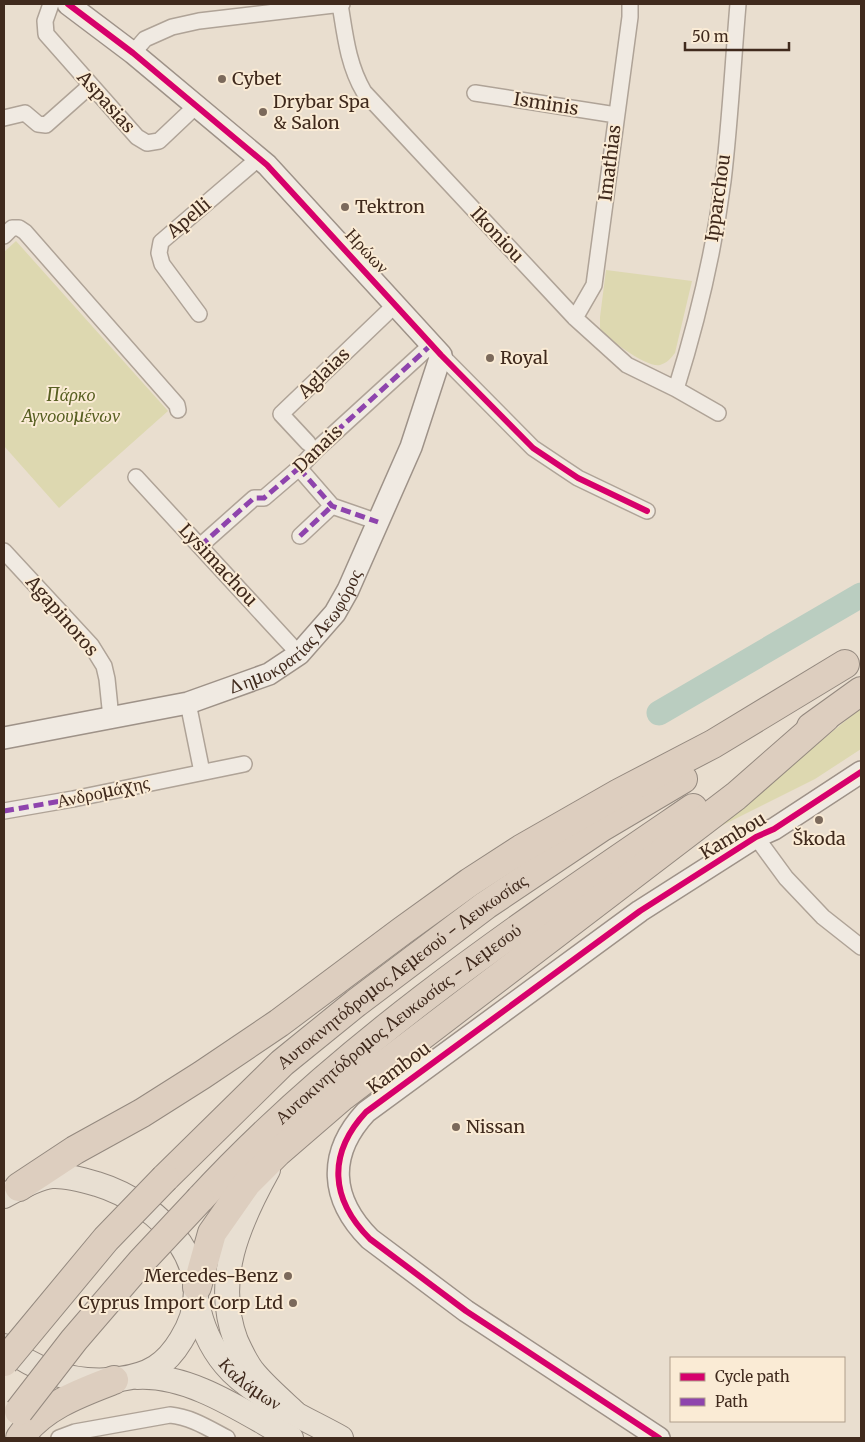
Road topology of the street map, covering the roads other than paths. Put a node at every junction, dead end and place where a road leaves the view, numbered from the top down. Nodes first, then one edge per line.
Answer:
1 (51, 4) edge
2 (68, 4) edge
3 (341, 4) edge
4 (630, 4) edge
5 (738, 4) edge
6 (133, 53) junction
7 (92, 85) junction
8 (475, 93) dead end
9 (196, 106) junction
10 (616, 114) junction
11 (4, 118) edge
12 (259, 158) junction
13 (4, 236) edge
14 (396, 305) junction
15 (199, 314) dead end
16 (575, 318) junction
17 (436, 350) junction
18 (676, 389) junction
19 (178, 410) dead end
20 (718, 413) dead end
21 (308, 443) dead end
22 (299, 468) junction
23 (136, 477) dead end
24 (332, 506) junction
25 (647, 511) dead end
26 (378, 522) junction
27 (300, 536) dead end
28 (200, 546) junction
29 (4, 551) edge
30 (299, 654) junction
31 (853, 657) edge
32 (861, 691) edge
33 (188, 703) junction
34 (111, 718) junction
35 (825, 718) junction
36 (4, 738) edge
37 (861, 762) edge
38 (244, 764) dead end
39 (202, 772) junction
40 (861, 772) edge
41 (4, 811) edge
42 (756, 837) junction
43 (861, 947) edge
44 (277, 1153) junction
45 (8, 1194) edge
46 (196, 1292) junction
47 (4, 1346) edge
48 (4, 1362) edge
49 (122, 1378) junction
50 (294, 1412) junction
51 (12, 1422) edge
52 (20, 1438) edge
53 (58, 1438) edge
54 (227, 1438) edge
55 (291, 1438) edge
56 (341, 1438) edge
57 (659, 1438) edge

1 - 7 street, Aspasias
2 - 6 street, Ηρώων
3 - 6 street
3 - 16 street, Ikoniou
4 - 10 street, Imathias
5 - 18 street, Ipparchou
6 - 9 street, Ηρώων
7 - 9 street, Aspasias
7 - 11 street
8 - 10 street, Isminis
9 - 12 street, Ηρώων
10 - 16 street, Imathias
12 - 14 street, Ηρώων
12 - 15 street, Apelli
13 - 19 street
14 - 17 street, Ηρώων
14 - 21 street, Aglaias
16 - 18 street, Ikoniou
17 - 22 street, Danais
17 - 25 street, Ηρώων
17 - 26 street, Δημοκρατίας Λεωφόρος
18 - 20 street, Ikoniou
22 - 24 street
22 - 28 street, Danais
23 - 28 street, Lysimachou
24 - 26 street
24 - 27 street
26 - 30 street, Δημοκρατίας Λεωφόρος
28 - 30 street, Lysimachou
29 - 34 street, Agapinoros
30 - 33 street, Δημοκρατίας Λεωφόρος
31 - 45 highway
31 - 48 highway, Αυτοκινητόδρομος Λεμεσού - Λευκωσίας, bridge
32 - 35 highway, Αυτοκινητόδρομος Λευκωσίας - Λεμεσού
33 - 34 street, Δημοκρατίας Λεωφόρος
33 - 39 street
34 - 36 street, Δημοκρατίας Λεωφόρος
35 - 44 highway
35 - 51 highway, Αυτοκινητόδρομος Λευκωσίας - Λεμεσού, bridge
37 - 42 street, Kambou
38 - 39 street, Ανδρομάχης
39 - 41 street, Ανδρομάχης
40 - 42 street, Kambou
42 - 43 street
42 - 57 street, Kambou
44 - 46 highway
44 - 50 main road
45 - 46 main road, Καλάμων
46 - 49 main road
46 - 50 main road, Καλάμων
47 - 49 main road, Καλάμων
49 - 52 highway
49 - 55 main road, Καλάμων
50 - 56 main road, Καλάμων
53 - 54 street

